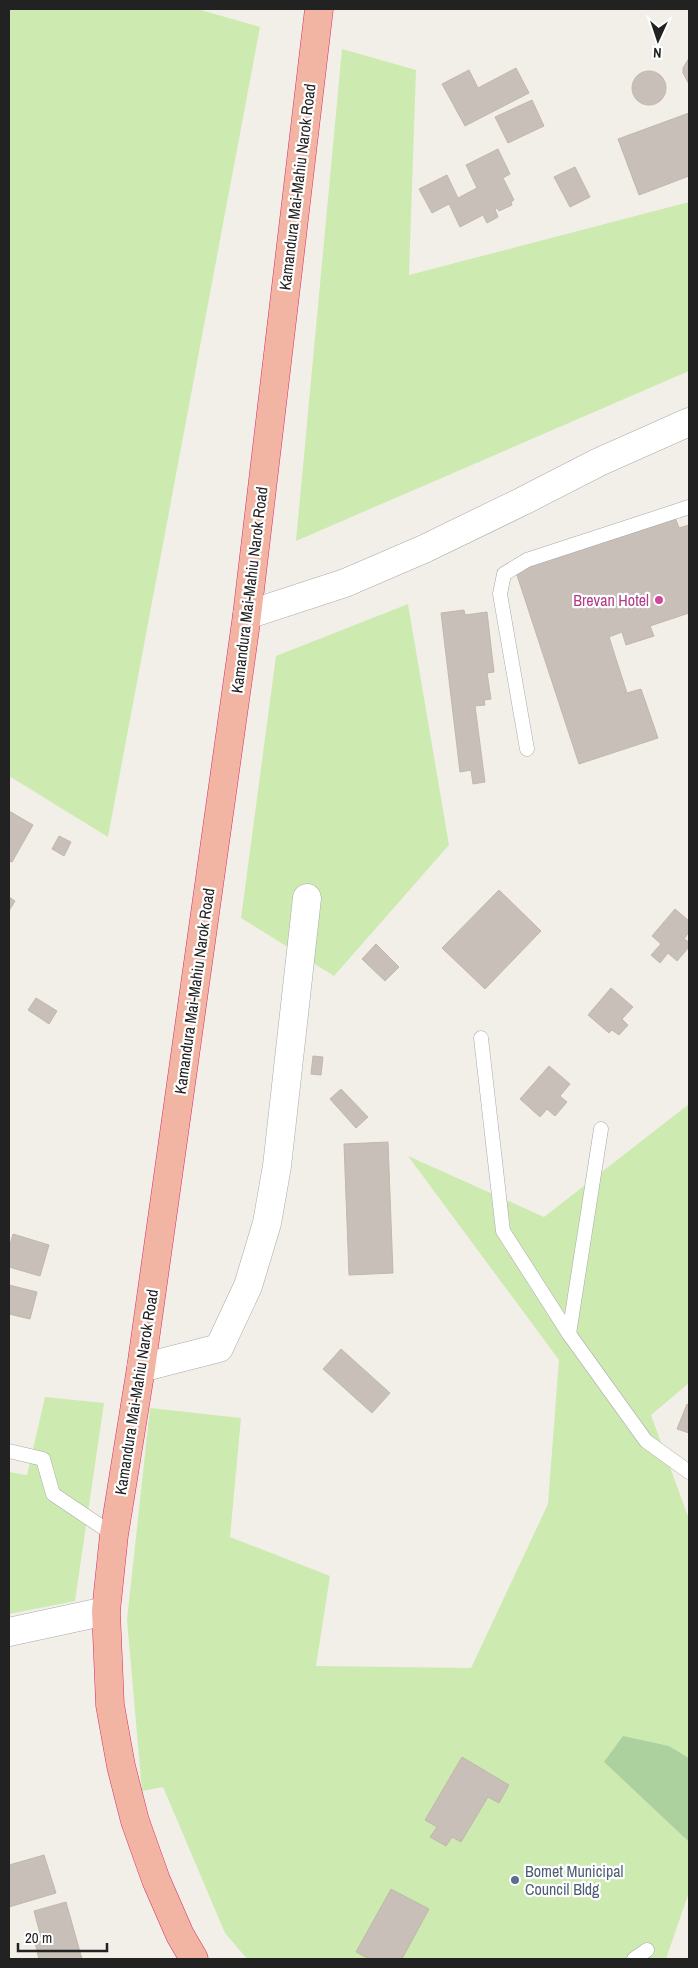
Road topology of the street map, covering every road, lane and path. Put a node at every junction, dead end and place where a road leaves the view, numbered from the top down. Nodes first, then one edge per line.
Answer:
1 (319, 9) edge
2 (689, 422) edge
3 (689, 508) edge
4 (247, 615) junction
5 (527, 749) dead end
6 (307, 898) dead end
7 (481, 1038) dead end
8 (601, 1129) dead end
9 (569, 1334) junction
10 (141, 1368) junction
11 (9, 1451) edge
12 (689, 1472) edge
13 (114, 1535) junction
14 (106, 1611) junction
15 (9, 1632) edge
16 (647, 1950) dead end
17 (194, 1959) edge
18 (634, 1959) edge

1 - 4 highway, Kamandura Mai-Mahiu Narok Road
2 - 4 street
3 - 5 lane
4 - 10 highway, Kamandura Mai-Mahiu Narok Road
6 - 10 street
7 - 9 lane
8 - 9 lane
9 - 12 lane
10 - 13 highway, Kamandura Mai-Mahiu Narok Road
11 - 13 lane
13 - 14 highway, Kamandura Mai-Mahiu Narok Road
14 - 15 street
14 - 17 highway, Kamandura Mai-Mahiu Narok Road
16 - 18 lane

